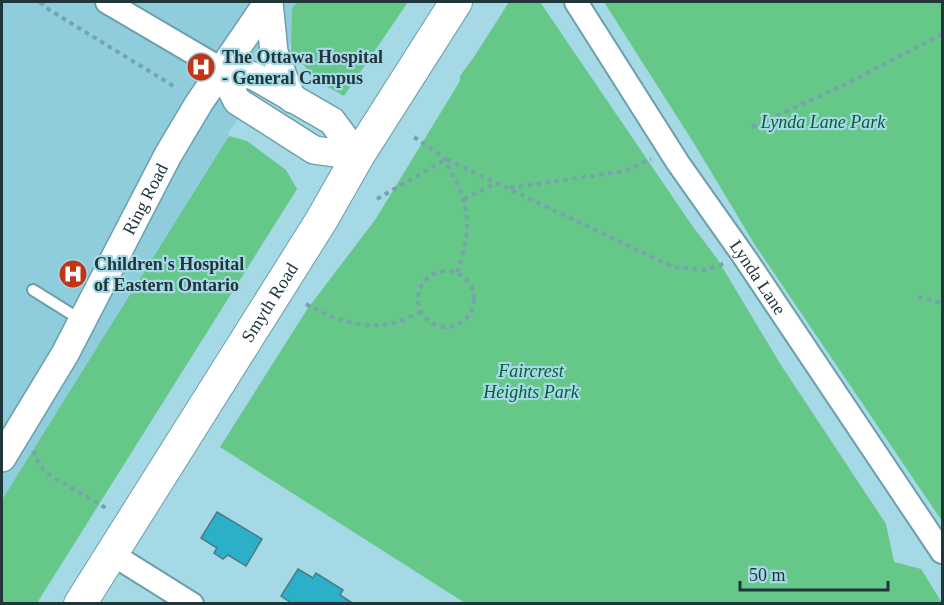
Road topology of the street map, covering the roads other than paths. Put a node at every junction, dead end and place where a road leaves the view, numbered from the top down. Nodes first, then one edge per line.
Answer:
1 (107, 2) edge
2 (268, 2) edge
3 (456, 2) edge
4 (576, 2) edge
5 (221, 69) junction
6 (292, 99) junction
7 (358, 156) junction
8 (33, 290) dead end
9 (82, 321) junction
10 (2, 458) edge
11 (942, 552) edge
12 (112, 554) junction
13 (80, 603) edge
14 (192, 603) edge

1 - 5 street
2 - 5 street, Ring Road
2 - 6 street
3 - 7 main road, Smyth Road
4 - 11 street, Lynda Lane
5 - 6 street
5 - 7 street
5 - 9 street, Ring Road
6 - 7 street
7 - 12 main road, Smyth Road
8 - 9 lane
9 - 10 street, Ring Road
12 - 13 main road, Smyth Road
12 - 14 street

